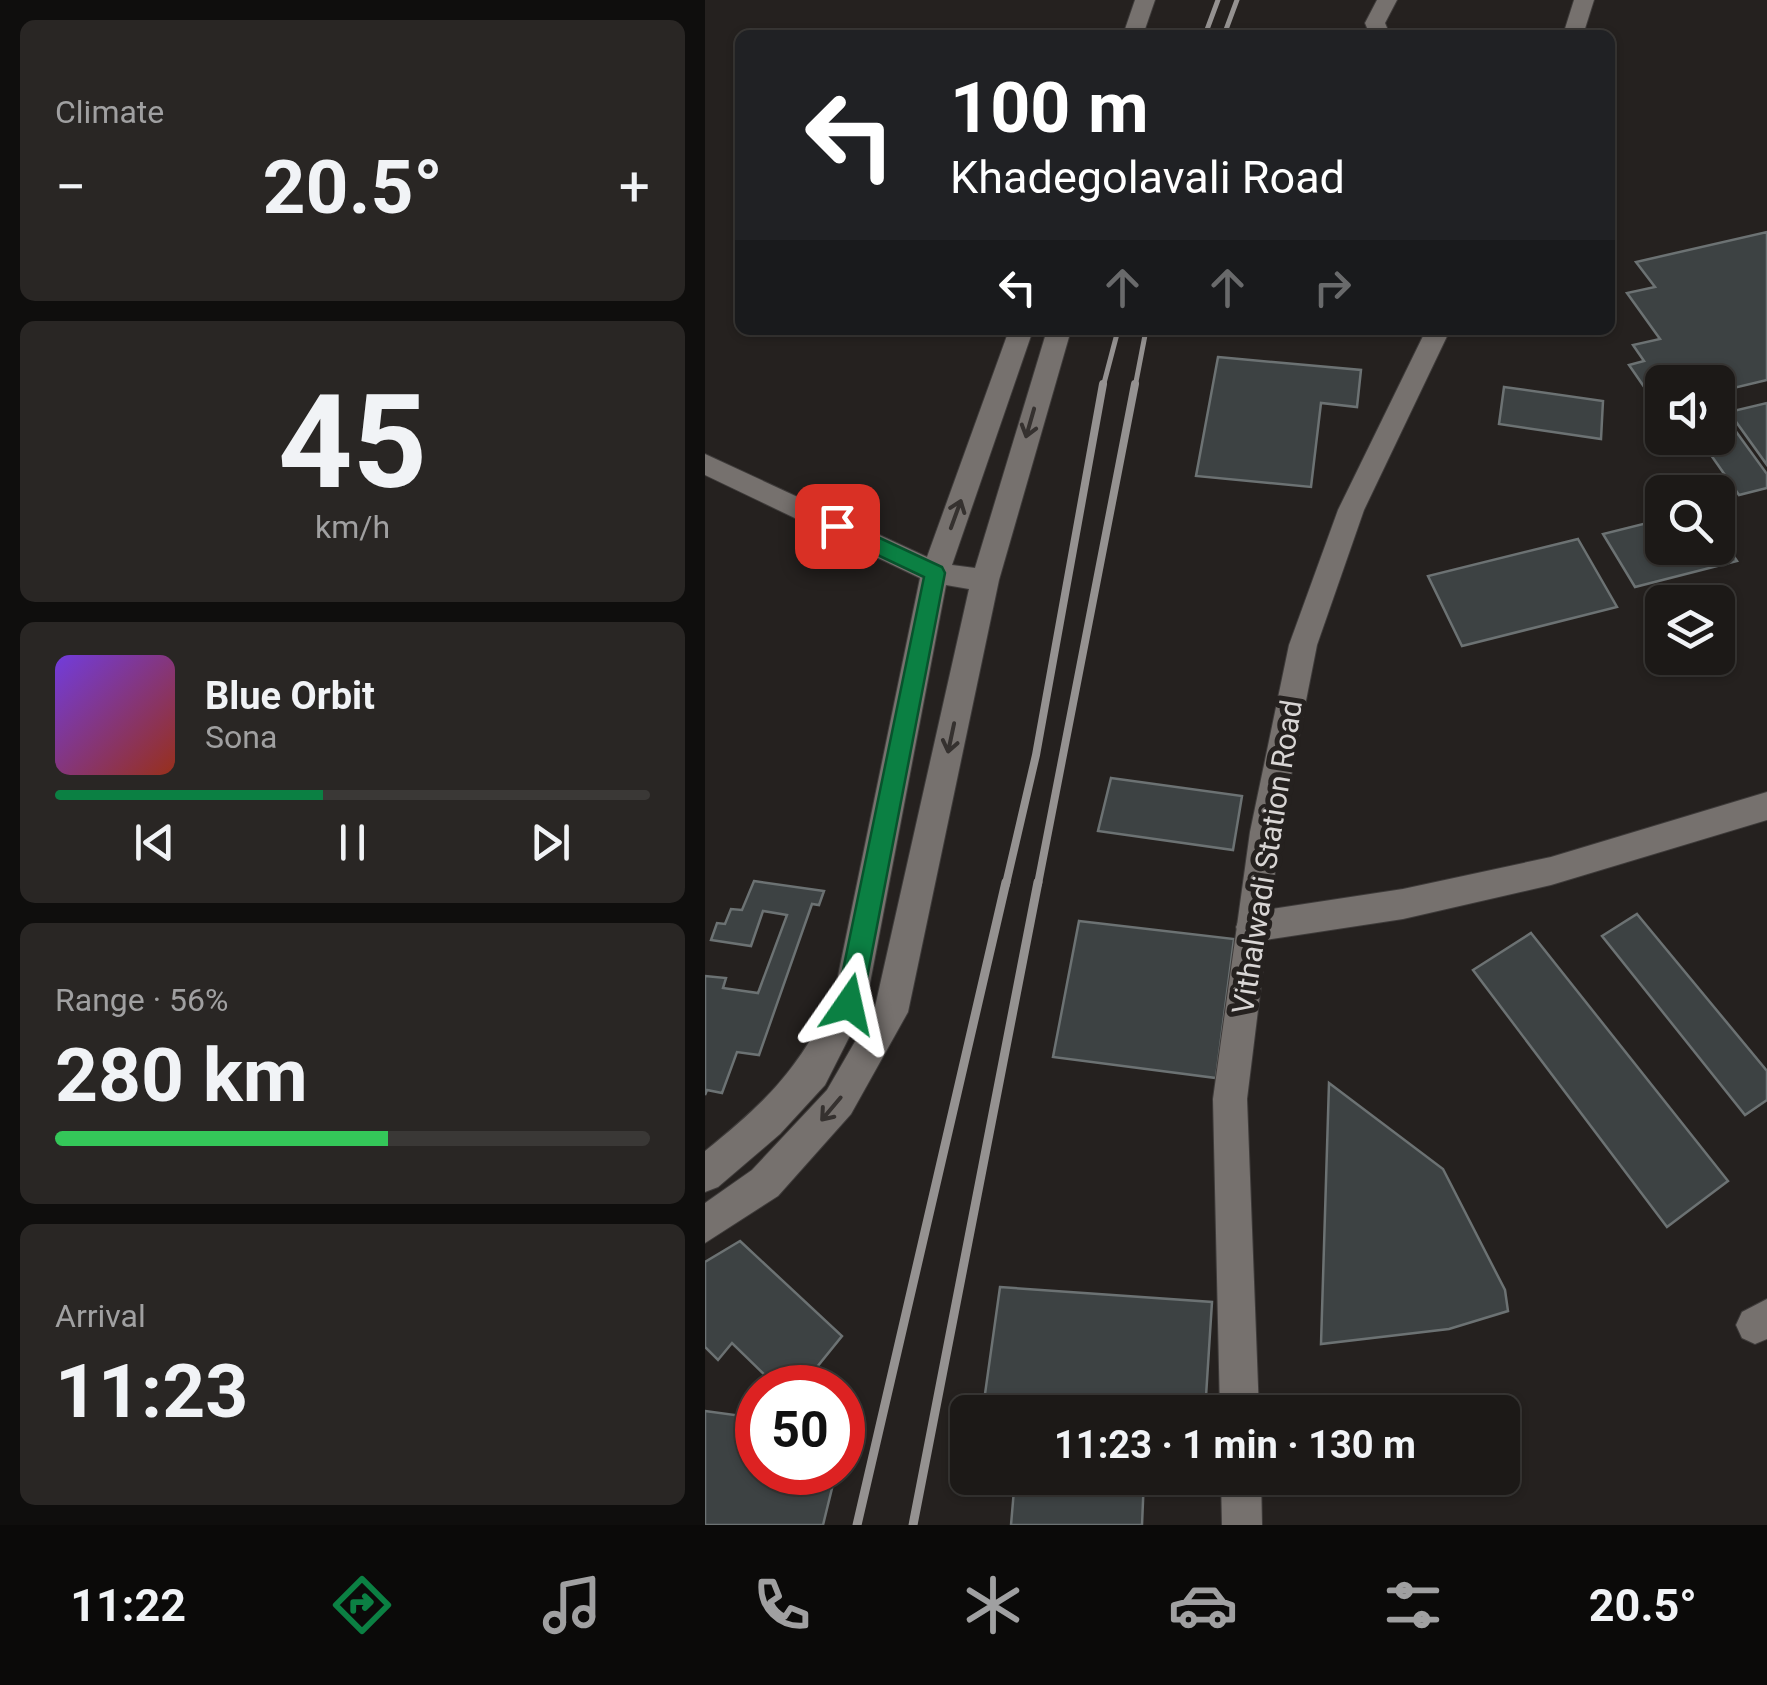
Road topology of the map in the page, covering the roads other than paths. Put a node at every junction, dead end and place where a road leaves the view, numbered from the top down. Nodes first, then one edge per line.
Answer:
1 (1145, 0) edge
2 (1164, 0) edge
3 (1387, 0) edge
4 (1584, 0) edge
5 (1135, 30) edge
6 (1155, 30) edge
7 (1378, 30) edge
8 (1575, 30) edge
9 (1019, 335) edge
10 (1058, 335) edge
11 (1436, 335) edge
12 (705, 464) edge
13 (935, 573) junction
14 (985, 580) junction
15 (1767, 806) edge
16 (1252, 927) junction
17 (705, 1174) edge
18 (705, 1225) edge
19 (1239, 1395) edge
20 (1241, 1495) edge
21 (1242, 1525) edge

1 - 5 street
2 - 6 street
3 - 7 street
4 - 8 street
13 -> 9 street
10 -> 14 street
11 - 16 street, Vithalwadi Station Road
12 - 13 street
13 - 14 street
13 - 17 street
14 -> 18 street
15 - 16 street
16 - 19 street, Vithalwadi Station Road
20 - 21 street

